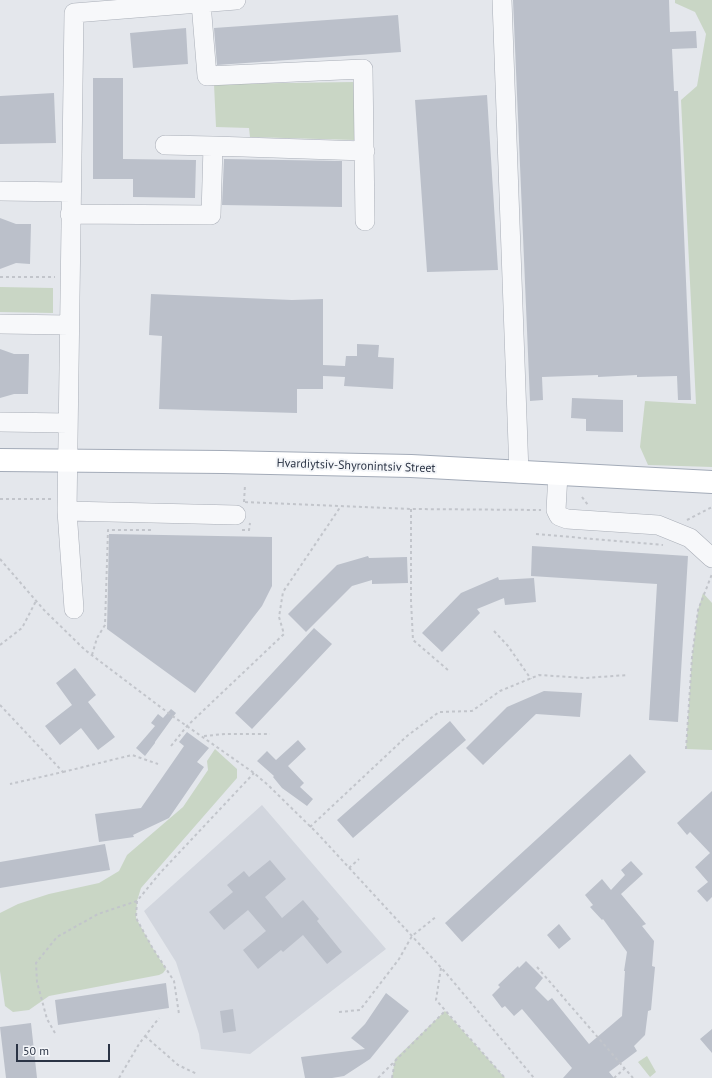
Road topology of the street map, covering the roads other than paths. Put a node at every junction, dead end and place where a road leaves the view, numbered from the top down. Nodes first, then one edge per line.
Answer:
1 (236, 0) edge
2 (502, 0) edge
3 (201, 3) junction
4 (165, 145) dead end
5 (213, 146) junction
6 (365, 150) junction
7 (0, 191) edge
8 (71, 192) junction
9 (70, 214) junction
10 (365, 221) dead end
11 (0, 324) edge
12 (69, 325) junction
13 (0, 422) edge
14 (68, 422) junction
15 (0, 460) edge
16 (67, 460) junction
17 (519, 473) junction
18 (558, 474) junction
19 (712, 482) edge
20 (67, 505) junction
21 (244, 512) road end
22 (709, 564) edge
23 (74, 609) dead end

1 - 3 street
2 - 17 street
3 - 6 street
3 - 8 street
4 - 5 street
5 - 6 street
5 - 9 street
6 - 10 street
7 - 8 street
8 - 9 street
9 - 12 street
11 - 12 street
12 - 14 street
13 - 14 street
14 - 16 street
15 - 16 main road, Hvardiytsiv-Shyronintsiv Street
16 - 17 main road, Hvardiytsiv-Shyronintsiv Street
16 - 20 street
17 - 18 main road, Hvardiytsiv-Shyronintsiv Street
18 - 19 main road, Hvardiytsiv-Shyronintsiv Street
18 - 22 street
20 - 21 street
20 - 23 street

